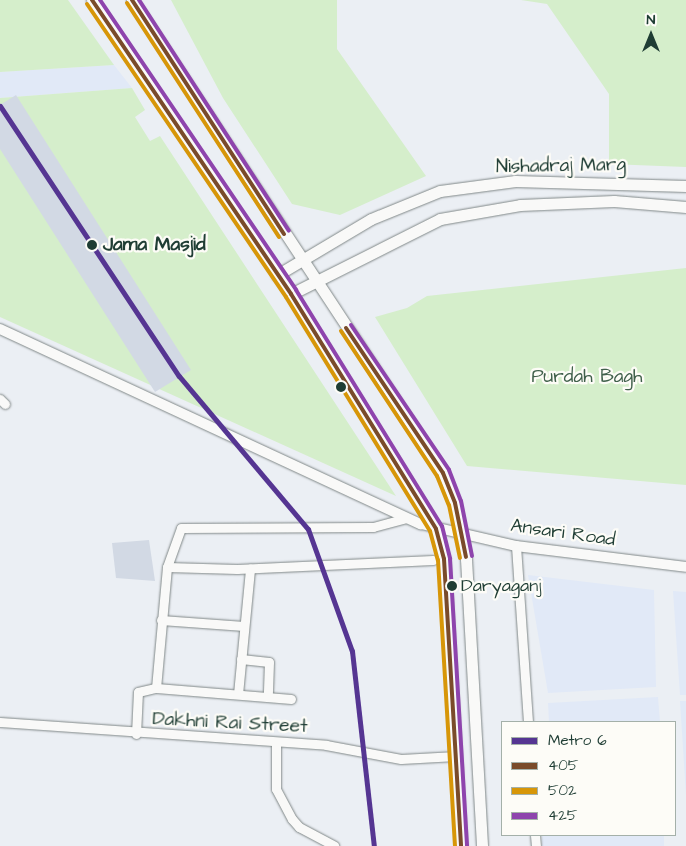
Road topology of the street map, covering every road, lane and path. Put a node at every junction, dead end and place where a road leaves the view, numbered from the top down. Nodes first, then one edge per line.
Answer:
1 (92, 0) edge
2 (132, 0) edge
3 (686, 186) edge
4 (686, 207) edge
5 (300, 259) junction
6 (277, 274) junction
7 (316, 283) junction
8 (291, 294) junction
9 (0, 329) edge
10 (406, 518) junction
11 (436, 529) junction
12 (463, 534) junction
13 (516, 546) junction
14 (433, 560) dead end
15 (167, 567) junction
16 (686, 567) edge
17 (250, 569) junction
18 (161, 620) junction
19 (244, 626) junction
20 (241, 659) junction
21 (156, 688) junction
22 (238, 694) junction
23 (268, 697) junction
24 (291, 699) dead end
25 (528, 721) edge
26 (0, 722) edge
27 (136, 734) junction
28 (276, 742) junction
29 (456, 756) junction
30 (334, 846) edge
31 (461, 846) edge
32 (482, 846) edge

1 - 6 main road
2 - 5 main road
3 - 5 main road, Nishadraj Marg
4 - 7 main road, Nishadraj Marg
5 - 6 main road, Nishadraj Marg
5 - 7 main road
6 - 8 main road
7 - 8 main road, Nishadraj Marg
7 - 12 main road
8 - 11 main road
9 - 10 street, Ansari Road
10 - 11 street, Ansari Road
10 - 15 street
11 - 12 street, Ansari Road
11 - 29 main road
12 - 13 street, Ansari Road
12 - 32 main road
13 - 16 street, Ansari Road
13 - 25 street
14 - 17 street
15 - 17 street
15 - 18 street
17 - 19 street
18 - 19 street
18 - 21 street
19 - 20 street
20 - 22 street
20 - 23 street
21 - 22 street
21 - 27 street
22 - 23 street
23 - 24 street
26 - 27 street, Dakhni Rai Street
27 - 28 street, Dakhni Rai Street
28 - 29 street, Dakhni Rai Street
28 - 30 street
29 - 31 main road

